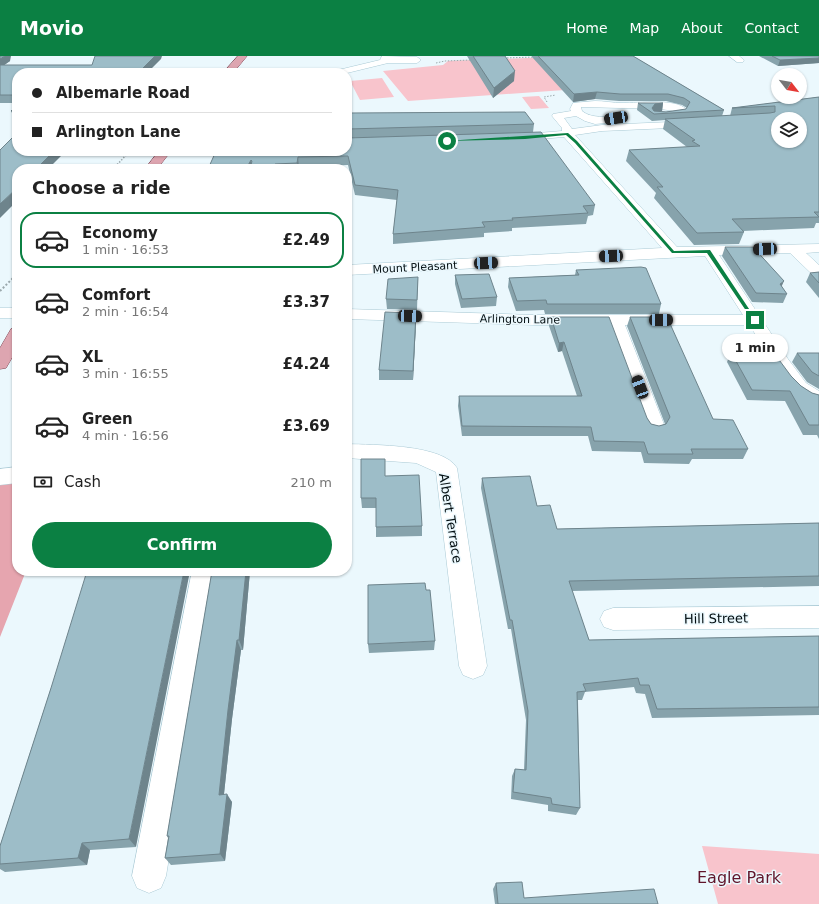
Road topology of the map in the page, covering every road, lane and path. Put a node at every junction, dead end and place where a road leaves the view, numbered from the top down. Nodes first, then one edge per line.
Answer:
1 (241, 57) edge
2 (384, 57) edge
3 (536, 57) edge
4 (498, 58) edge
5 (475, 59) edge
6 (417, 60) joint
7 (231, 68) edge
8 (352, 70) edge
9 (558, 95) dead end
10 (578, 113) junction
11 (557, 116) junction
12 (704, 123) edge
13 (567, 134) junction
14 (501, 139) edge
15 (125, 156) edge
16 (161, 156) edge
17 (118, 164) edge
18 (155, 164) edge
19 (793, 248) junction
20 (819, 248) edge
21 (709, 251) junction
22 (673, 252) junction
23 (352, 270) edge
24 (819, 273) edge
25 (12, 279) edge
26 (0, 292) edge
27 (0, 312) edge
28 (12, 313) edge
29 (352, 314) edge
30 (615, 320) junction
31 (755, 320) junction
32 (12, 336) edge
33 (12, 341) edge
34 (0, 347) edge
35 (0, 364) edge
36 (818, 399) edge
37 (655, 427) edge
38 (352, 451) edge
39 (12, 475) edge
40 (0, 476) edge
41 (203, 576) edge
42 (819, 617) edge
43 (613, 619) dead end
44 (473, 666) dead end
45 (149, 876) dead end

1 - 7 main road
2 - 6 street
2 - 8 street
3 - 4 path
5 - 6 path
9 - 11 path
10 - 10 street
10 - 11 street
11 - 13 street
12 - 13 street
13 - 14 street
13 - 22 street
15 - 17 path
16 - 18 main road
19 - 20 street, Mount Pleasant
19 - 21 street, Mount Pleasant
19 - 24 street
21 - 22 street, Mount Pleasant
21 - 31 street
22 - 23 street, Mount Pleasant
25 - 26 path
27 - 28 street
29 - 30 street, Arlington Lane
30 - 31 street, Arlington Lane
30 - 37 street
31 - 36 street
32 - 34 main road
33 - 35 main road
38 - 44 street, Albert Terrace
39 - 40 street
41 - 45 street
42 - 43 street, Hill Street

